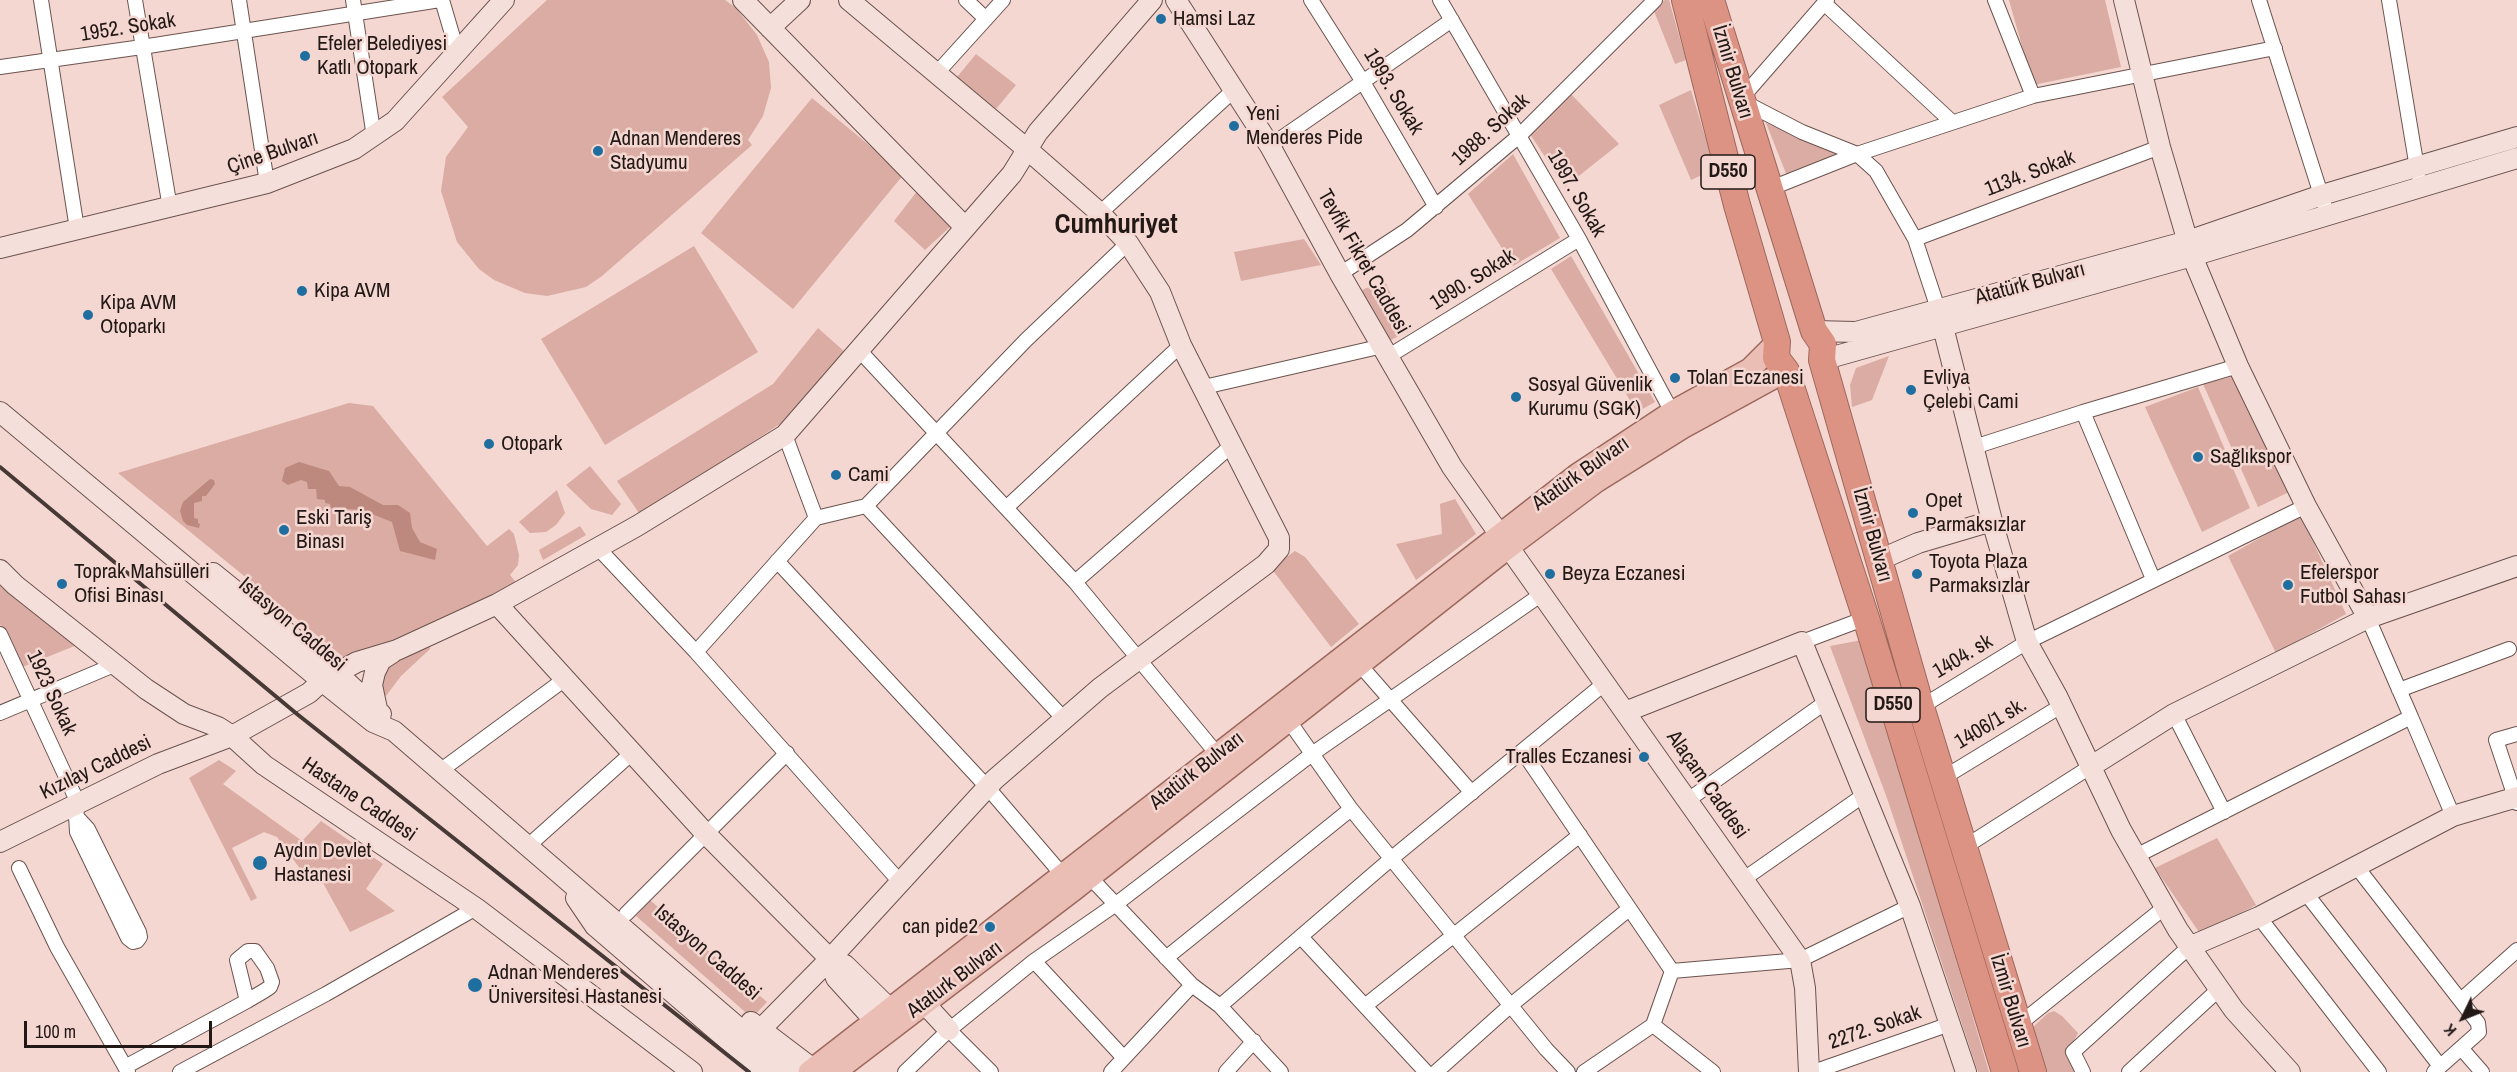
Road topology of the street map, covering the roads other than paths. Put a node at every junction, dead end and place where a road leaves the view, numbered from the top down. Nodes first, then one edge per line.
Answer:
1 (41, 0) edge
2 (135, 0) edge
3 (239, 0) edge
4 (352, 0) edge
5 (441, 0) edge
6 (495, 0) edge
7 (504, 0) edge
8 (743, 0) edge
9 (800, 0) edge
10 (849, 0) edge
11 (966, 0) edge
12 (1003, 0) edge
13 (1152, 0) edge
14 (1176, 0) edge
15 (1311, 0) edge
16 (1440, 0) edge
17 (1655, 0) edge
18 (1685, 0) edge
19 (1711, 0) edge
20 (1995, 0) edge
21 (2124, 0) edge
22 (2259, 0) edge
23 (2389, 0) edge
24 (1826, 2) edge
25 (355, 15) junction
26 (986, 19) junction
27 (1452, 20) junction
28 (770, 28) junction
29 (244, 31) junction
30 (142, 47) junction
31 (456, 47) junction
32 (2275, 48) junction
33 (51, 61) junction
34 (0, 67) edge
35 (2141, 73) junction
36 (936, 74) junction
37 (1363, 82) junction
38 (1235, 89) junction
39 (2033, 96) junction
40 (1740, 100) junction
41 (1952, 122) junction
42 (373, 132) junction
43 (1519, 136) junction
44 (2517, 137) edge
45 (1270, 146) junction
46 (2160, 147) junction
47 (1028, 150) junction
48 (1857, 154) junction
49 (2517, 158) edge
50 (2417, 166) junction
51 (266, 179) junction
52 (2420, 188) junction
53 (1769, 189) junction
54 (170, 203) junction
55 (2325, 205) junction
56 (1436, 207) junction
57 (1100, 213) junction
58 (77, 225) junction
59 (965, 227) junction
60 (1579, 239) junction
61 (1915, 240) junction
62 (0, 241) edge
63 (1128, 243) junction
64 (0, 248) edge
65 (2190, 248) junction
66 (1340, 274) junction
67 (1941, 318) junction
68 (1814, 331) junction
69 (1777, 342) junction
70 (1181, 345) junction
71 (858, 349) junction
72 (1386, 351) junction
73 (1822, 360) junction
74 (2238, 366) junction
75 (1786, 371) junction
76 (1204, 387) junction
77 (0, 397) edge
78 (0, 412) edge
79 (1672, 412) junction
80 (2083, 412) junction
81 (937, 432) junction
82 (785, 435) junction
83 (1231, 446) junction
84 (1974, 447) junction
85 (866, 506) junction
86 (2306, 506) junction
87 (1007, 507) junction
88 (816, 518) junction
89 (1992, 521) junction
90 (1504, 540) junction
91 (598, 548) junction
92 (1879, 560) junction
93 (777, 561) junction
94 (2517, 566) edge
95 (0, 570) edge
96 (2153, 579) junction
97 (1075, 582) junction
98 (1542, 594) junction
99 (497, 604) junction
100 (1866, 618) junction
101 (2368, 618) junction
102 (0, 634) edge
103 (1802, 642) junction
104 (2027, 642) junction
105 (2509, 649) dead end
106 (696, 652) junction
107 (389, 655) junction
108 (1139, 658) junction
109 (114, 665) junction
110 (1360, 665) junction
111 (565, 679) junction
112 (329, 683) junction
113 (1605, 683) junction
114 (2399, 690) junction
115 (32, 700) junction
116 (1390, 700) junction
117 (1826, 702) junction
118 (2061, 706) junction
119 (1920, 707) junction
120 (377, 709) junction
121 (1625, 712) junction
122 (0, 713) edge
123 (2174, 714) junction
124 (2411, 717) junction
125 (1064, 719) junction
126 (1289, 721) junction
127 (256, 722) junction
128 (394, 731) junction
129 (2517, 734) edge
130 (217, 735) junction
131 (1523, 752) junction
132 (632, 753) junction
133 (787, 753) junction
134 (1312, 754) junction
135 (1223, 762) junction
136 (264, 765) junction
137 (2090, 767) junction
138 (440, 771) junction
139 (1943, 778) junction
140 (988, 788) junction
141 (1472, 793) junction
142 (1863, 795) junction
143 (1688, 800) junction
144 (2516, 800) edge
145 (1351, 809) junction
146 (77, 810) junction
147 (2224, 812) junction
148 (2453, 816) junction
149 (705, 833) junction
150 (1580, 835) junction
151 (0, 842) edge
152 (528, 846) junction
153 (1963, 848) junction
154 (2136, 856) junction
155 (1392, 858) junction
156 (2356, 866) junction
157 (19, 868) dead end
158 (1077, 877) junction
159 (1744, 879) junction
160 (566, 880) junction
161 (901, 882) junction
162 (2305, 892) junction
163 (1116, 903) junction
164 (1910, 906) junction
165 (2165, 907) junction
166 (476, 908) junction
167 (1629, 909) junction
168 (626, 914) junction
169 (2259, 917) junction
170 (1454, 935) junction
171 (1301, 937) junction
172 (2189, 947) junction
173 (2517, 950) edge
174 (830, 958) junction
175 (1166, 958) junction
176 (1800, 960) junction
177 (1034, 961) junction
178 (1672, 971) junction
179 (1192, 985) junction
180 (2218, 990) junction
181 (2461, 1000) junction
182 (246, 1001) dead end
183 (924, 1003) junction
184 (1366, 1005) junction
185 (1511, 1005) junction
186 (1220, 1006) junction
187 (889, 1020) junction
188 (1950, 1024) junction
189 (1653, 1025) junction
190 (2017, 1026) junction
191 (760, 1030) junction
192 (949, 1030) junction
193 (1254, 1041) junction
194 (2461, 1048) junction
195 (1124, 1058) junction
196 (2437, 1069) edge
197 (126, 1070) edge
198 (811, 1070) edge
199 (2288, 1071) edge
200 (180, 1072) edge
201 (692, 1072) edge
202 (765, 1072) edge
203 (790, 1072) edge
204 (835, 1072) edge
205 (905, 1072) edge
206 (991, 1072) edge
207 (1111, 1072) edge
208 (1226, 1072) edge
209 (1281, 1072) edge
210 (1426, 1072) edge
211 (1436, 1072) edge
212 (1568, 1072) edge
213 (1584, 1072) edge
214 (1713, 1072) edge
215 (1811, 1072) edge
216 (1966, 1072) edge
217 (2005, 1072) edge
218 (2032, 1072) edge
219 (2083, 1072) edge
220 (2129, 1072) edge
221 (2379, 1072) edge
222 (2482, 1072) edge

1 - 33 street
2 - 30 street
3 - 29 street
4 - 25 street
5 - 25 street, 1952. Sokak
5 - 31 street
6 - 31 street, Çine Bulvarı
7 - 31 street, Çine Bulvarı
8 - 28 street
9 - 28 street
10 - 36 street
11 - 26 street
12 - 26 street
13 - 47 street, Kızılay Caddesi
14 - 38 street, Tevfik Fikret Caddesi
15 - 37 street, 1993. Sokak
16 - 27 street, 1997. Sokak
17 - 43 street, 1988. Sokak
18 - 69 highway, İzmir Bulvarı / D550
19 - 40 highway, İzmir Bulvarı / D550
20 - 39 street
21 - 35 street
22 - 32 street
23 - 50 street
24 - 40 street
24 - 41 street
25 - 29 street, 1952. Sokak
25 - 42 street
26 - 36 street
27 - 37 street
27 - 43 street, 1997. Sokak
28 - 59 street
29 - 30 street, 1952. Sokak
29 - 51 street
30 - 33 street, 1952. Sokak
30 - 54 street
31 - 42 street, Çine Bulvarı
32 - 35 street
32 - 55 street
33 - 34 street, 1952. Sokak
33 - 58 street
35 - 39 street
35 - 46 street
36 - 47 street
37 - 45 street
37 - 56 street, 1993. Sokak
38 - 45 street, Tevfik Fikret Caddesi
38 - 57 street
39 - 41 street
40 - 48 street
40 - 53 highway, İzmir Bulvarı / D550
41 - 48 street
42 - 51 street, Çine Bulvarı
43 - 56 street, 1988. Sokak
43 - 60 street, 1997. Sokak
44 - 50 street, Atatürk Bulvarı
45 - 66 street, Tevfik Fikret Caddesi
46 - 61 street, 1134. Sokak
46 - 65 street
47 - 57 street
47 - 59 street, Kızılay Caddesi
48 - 53 street
48 - 61 street
49 - 52 street, Atatürk Bulvarı
50 - 52 street
50 - 55 street, Atatürk Bulvarı
51 - 54 street, Çine Bulvarı
52 - 55 street, Atatürk Bulvarı
53 - 68 highway, İzmir Bulvarı / D550
54 - 58 street, Çine Bulvarı
55 - 65 street, Atatürk Bulvarı
56 - 66 street, 1988. Sokak
57 - 63 street
58 - 62 street, Çine Bulvarı
58 - 64 street, Çine Bulvarı
59 - 71 street, Kızılay Caddesi
60 - 72 street, 1990. Sokak
60 - 79 street, 1997. Sokak
61 - 67 street
63 - 70 street
63 - 81 street
65 - 67 street, Atatürk Bulvarı
65 - 74 street
66 - 72 street, Tevfik Fikret Caddesi
67 - 68 street, Atatürk Bulvarı
67 - 73 street, Atatürk Bulvarı
67 - 84 street
68 - 69 highway, Atatürk Bulvarı
68 - 73 highway, İzmir Bulvarı / D550
69 - 75 highway, İzmir Bulvarı / D550
69 - 79 main road, Atatürk Bulvarı
70 - 76 street
70 - 87 street
71 - 81 street
71 - 82 street, Kızılay Caddesi
72 - 76 street, 1990. Sokak
72 - 90 street, Tevfik Fikret Caddesi
73 - 75 highway, Atatürk Bulvarı
73 - 92 highway, İzmir Bulvarı / D550
74 - 80 street
74 - 86 street
75 - 90 main road, Atatürk Bulvarı
75 - 100 highway, İzmir Bulvarı / D550
76 - 83 street
77 - 112 street
78 - 112 street, Istasyon Caddesi
79 - 90 main road, Atatürk Bulvarı
80 - 84 street
80 - 96 street
81 - 85 street
81 - 87 street
82 - 88 street
82 - 91 street, Kızılay Caddesi
83 - 97 street
83 - 108 street
84 - 89 street
85 - 88 street
85 - 125 street
86 - 96 street, 1404. sk
86 - 101 street
87 - 97 street
88 - 93 street
89 - 92 street
89 - 104 street
90 - 98 street, Alaçam Caddesi
90 - 110 main road, Atatürk Bulvarı
90 - 135 main road, Atatürk Bulvarı
91 - 99 street, Kızılay Caddesi
91 - 106 street
92 - 119 highway, İzmir Bulvarı / D550
93 - 106 street
93 - 140 street
94 - 101 street
95 - 109 street, Hastane Caddesi
96 - 104 street, 1404. sk
97 - 108 street
98 - 113 street, Alaçam Caddesi
98 - 116 street
99 - 107 street, Kızılay Caddesi
99 - 111 street
100 - 103 street
100 - 217 highway, İzmir Bulvarı / D550
101 - 114 street
101 - 123 street
102 - 115 street, 1923 Sokak
103 - 117 street
103 - 121 street
104 - 118 street
104 - 119 street, 1404. sk
105 - 114 street
106 - 133 street
107 - 112 street, Kızılay Caddesi
107 - 120 street
108 - 125 street
108 - 135 street
109 - 115 street
109 - 130 street, Hastane Caddesi
110 - 116 street
110 - 126 main road, Atatürk Bulvarı
111 - 132 street
111 - 138 street
112 - 120 street
112 - 127 street, Kızılay Caddesi
112 - 128 street, Istasyon Caddesi
113 - 121 street, Alaçam Caddesi
113 - 131 street
114 - 124 street
115 - 122 street
115 - 146 street, 1923 Sokak
116 - 134 street
116 - 141 street
117 - 142 street
117 - 143 street
118 - 137 street
118 - 139 street, 1406/1 sk.
119 - 139 highway, İzmir Bulvarı / D550
120 - 128 street
121 - 143 street, Alaçam Caddesi
123 - 137 street
123 - 147 street
124 - 147 street
124 - 148 street
125 - 140 street
126 - 134 street
126 - 135 main road, Atatürk Bulvarı
127 - 130 street, Kızılay Caddesi
127 - 136 street
128 - 138 street, Istasyon Caddesi
129 - 144 street
130 - 136 street, Hastane Caddesi
130 - 146 street, Kızılay Caddesi
131 - 141 street
131 - 150 street
132 - 149 street
132 - 152 street
133 - 149 street
133 - 161 street
134 - 145 street
134 - 163 street
135 - 158 main road, Atatürk Bulvarı
136 - 166 street, Hastane Caddesi
137 - 153 street
137 - 154 street
138 - 152 street, Istasyon Caddesi
139 - 153 highway, İzmir Bulvarı / D550
140 - 158 street
140 - 161 street
141 - 155 street
142 - 159 street
142 - 164 street
143 - 159 street, Alaçam Caddesi
144 - 148 street
145 - 155 street
145 - 175 street
146 - 146 street
146 - 151 street, Kızılay Caddesi
147 - 154 street
148 - 156 street
149 - 168 street
149 - 174 street
150 - 167 street
150 - 170 street
152 - 160 street, Istasyon Caddesi
153 - 190 highway, İzmir Bulvarı / D550
154 - 165 street
155 - 170 street
155 - 171 street
156 - 162 street
156 - 181 street
157 - 197 street
158 - 163 street
158 - 183 main road, Ataturk Bulvarı
158 - 187 main road, Atatürk Bulvarı
159 - 176 street, Alaçam Caddesi
160 - 168 street, Istasyon Caddesi
160 - 202 street
160 - 203 street, Istasyon Caddesi
161 - 174 street
162 - 169 street
162 - 196 street
163 - 175 street
163 - 177 street
164 - 176 street
164 - 188 street
165 - 172 street
165 - 190 street
166 - 200 street
166 - 201 street, Hastane Caddesi
167 - 178 street
167 - 185 street
168 - 191 street, Istasyon Caddesi
169 - 172 street
169 - 221 street
170 - 184 street
170 - 185 street
171 - 184 street
171 - 186 street
172 - 180 street
172 - 219 street
173 - 181 street
174 - 187 street
174 - 191 street
175 - 179 street
176 - 178 street
176 - 215 street, Alaçam Caddesi
177 - 192 street
177 - 195 street
178 - 189 street
179 - 186 street
179 - 195 street
180 - 199 street
180 - 220 street
181 - 194 street
182 - 197 street
183 - 187 main road, Ataturk Bulvarı
183 - 192 street
184 - 210 street
185 - 211 street
185 - 212 street
186 - 193 street
187 - 198 main road, Atatürk Bulvarı
187 - 204 main road, Ataturk Bulvarı
188 - 215 street, 2272. Sokak
188 - 216 street
189 - 213 street
189 - 214 street
190 - 218 highway, İzmir Bulvarı / D550
191 - 198 street, Istasyon Caddesi
192 - 205 street
192 - 206 street
193 - 208 street
193 - 209 street
194 - 196 street
194 - 222 street
195 - 207 street

